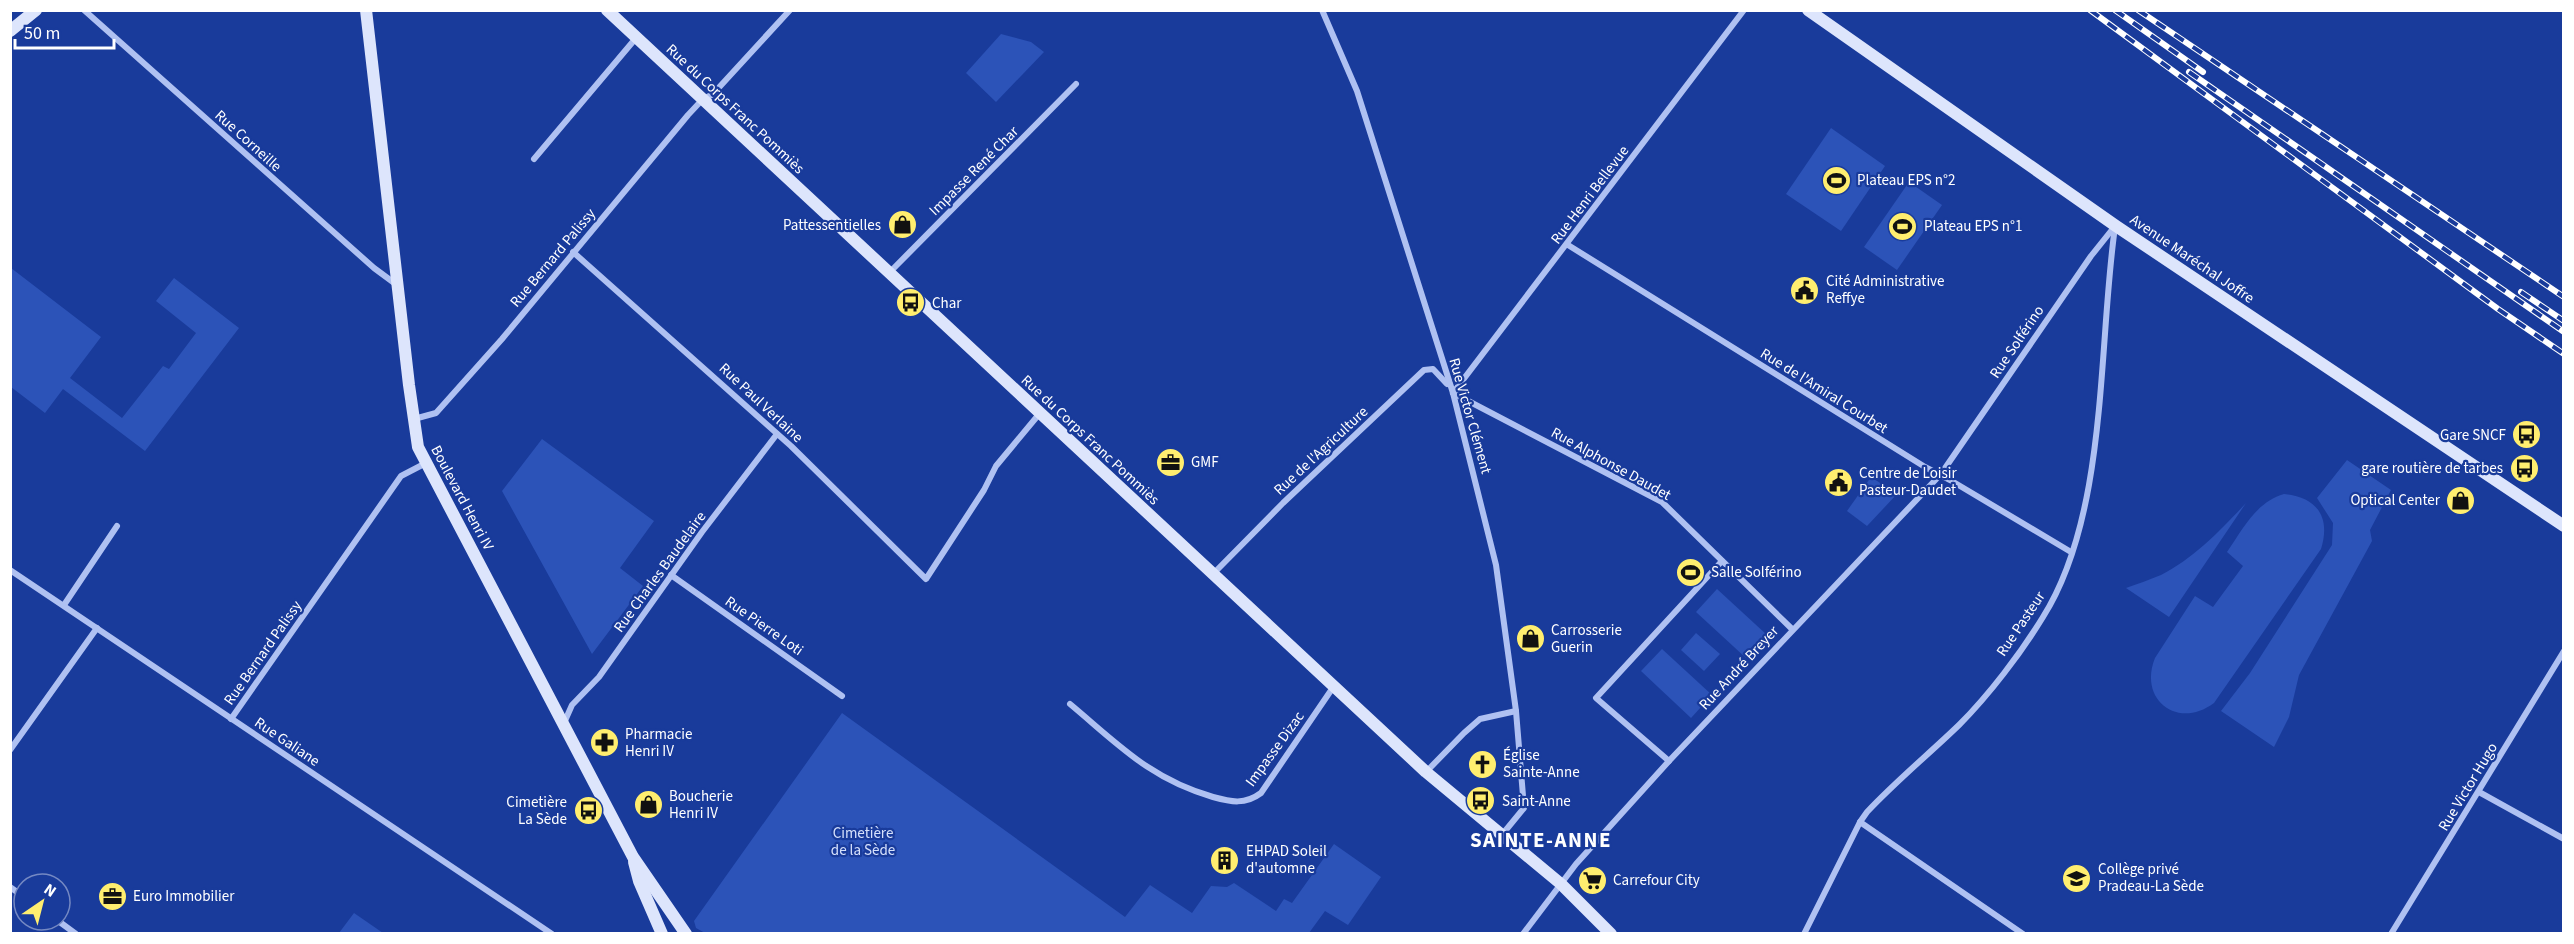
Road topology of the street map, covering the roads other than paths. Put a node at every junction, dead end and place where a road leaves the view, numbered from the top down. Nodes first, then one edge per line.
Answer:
1 (36, 10) edge
2 (84, 10) edge
3 (366, 10) edge
4 (607, 10) edge
5 (790, 10) edge
6 (1322, 10) edge
7 (1744, 10) edge
8 (1808, 10) edge
9 (10, 31) edge
10 (636, 38) junction
11 (1076, 84) dead end
12 (702, 100) junction
13 (534, 159) dead end
14 (2116, 226) junction
15 (1568, 245) junction
16 (573, 252) junction
17 (889, 273) junction
18 (398, 286) junction
19 (1452, 390) junction
20 (1040, 413) junction
21 (414, 419) junction
22 (777, 434) junction
23 (426, 463) junction
24 (1941, 474) junction
25 (117, 526) dead end
26 (2564, 526) edge
27 (2071, 552) junction
28 (1722, 561) junction
29 (10, 570) edge
30 (1212, 574) junction
31 (671, 575) junction
32 (64, 605) junction
33 (97, 628) junction
34 (1792, 629) junction
35 (2564, 651) edge
36 (1335, 685) junction
37 (842, 696) dead end
38 (1070, 704) dead end
39 (1516, 711) junction
40 (231, 719) junction
41 (564, 724) junction
42 (10, 750) edge
43 (1669, 760) junction
44 (1426, 772) junction
45 (2479, 792) junction
46 (1860, 822) junction
47 (1502, 836) junction
48 (2564, 839) edge
49 (633, 857) junction
50 (1561, 884) junction
51 (552, 933) edge
52 (662, 933) edge
53 (686, 933) edge
54 (1523, 933) edge
55 (1611, 933) edge
56 (1804, 933) edge
57 (2023, 933) edge
58 (2391, 933) edge

1 - 9 main road
2 - 18 street, Rue Corneille
3 - 18 main road, Boulevard Henri IV
4 - 10 main road, Rue du Corps Franc Pommiès
5 - 12 street, Rue Bernard Palissy
6 - 19 street, Rue Victor Clément
7 - 15 street, Rue Henri Bellevue
8 - 14 main road, Avenue Maréchal Joffre
10 - 12 main road, Rue du Corps Franc Pommiès
10 - 13 street
11 - 17 street, Impasse René Char
12 - 16 street, Rue Bernard Palissy
12 - 17 main road, Rue du Corps Franc Pommiès
14 - 24 street, Rue Solférino
14 - 26 main road, Avenue Maréchal Joffre
14 - 27 street, Rue Pasteur
15 - 19 street, Rue Henri Bellevue
15 - 24 street, Rue de l'Amiral Courbet
16 - 21 street, Rue Bernard Palissy
16 - 22 street, Rue Paul Verlaine
17 - 20 main road, Rue du Corps Franc Pommiès
18 - 21 main road, Boulevard Henri IV
19 - 28 street, Rue Alphonse Daudet
19 - 30 street, Rue de l'Agriculture
19 - 39 street, Rue Victor Clément
20 - 22 street, Rue Paul Verlaine
20 - 30 main road, Rue du Corps Franc Pommiès
21 - 23 main road, Boulevard Henri IV
22 - 31 street, Rue Charles Baudelaire
23 - 40 street, Rue Bernard Palissy
23 - 41 main road, Boulevard Henri IV
24 - 27 street, Rue de l'Amiral Courbet
24 - 34 street, Rue André Breyer
25 - 32 street
27 - 46 street, Rue Pasteur
28 - 34 street, Rue Alphonse Daudet
28 - 43 street
29 - 32 street, Rue Galiane
30 - 36 main road, Rue du Corps Franc Pommiès
31 - 37 street, Rue Pierre Loti
31 - 41 street, Rue Charles Baudelaire
32 - 33 street, Rue Galiane
33 - 40 street, Rue Galiane
33 - 42 street
34 - 43 street, Rue André Breyer
35 - 45 street, Rue Victor Hugo
36 - 38 street, Impasse Dizac
36 - 44 main road, Rue du Corps Franc Pommiès
39 - 44 street
39 - 47 street, Rue Victor Clément
40 - 51 street, Rue Galiane
41 - 49 main road, Boulevard Henri IV
43 - 50 street, Rue André Breyer
44 - 47 main road, Rue du Corps Franc Pommiès
45 - 48 street
45 - 58 street, Rue Victor Hugo
46 - 56 street, Rue Pasteur
46 - 57 street
47 - 50 main road, Rue du Corps Franc Pommiès
49 - 52 main road, Boulevard Henri IV
49 - 53 main road, Boulevard Henri IV
50 - 54 street, Rue André Breyer
50 - 55 main road, Rue du Corps Franc Pommiès

